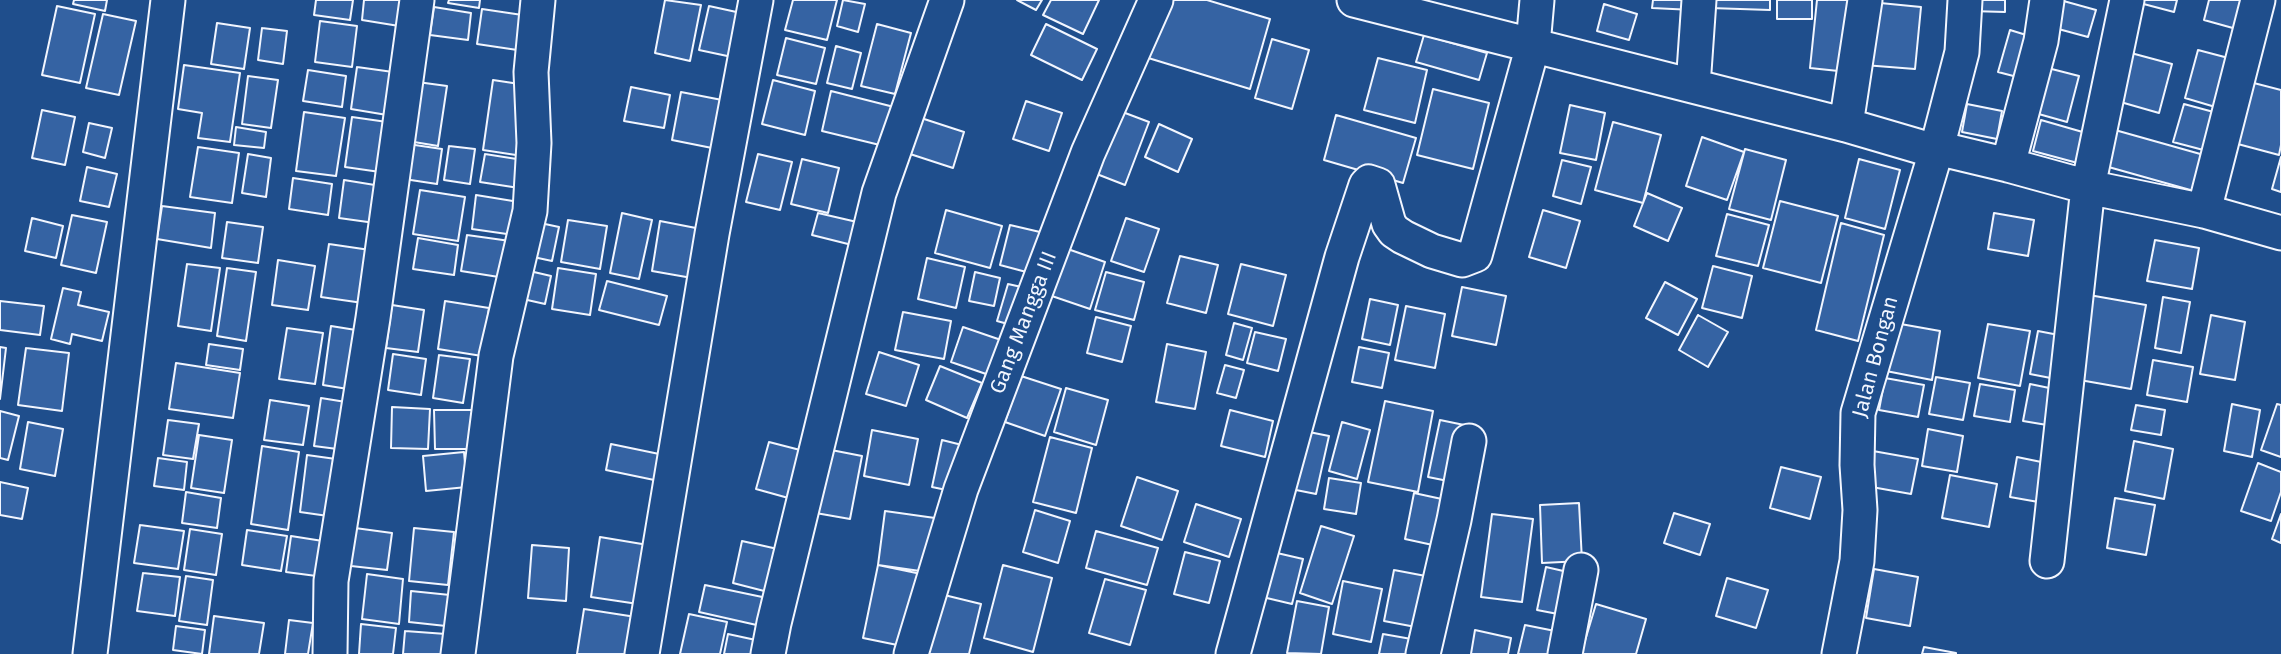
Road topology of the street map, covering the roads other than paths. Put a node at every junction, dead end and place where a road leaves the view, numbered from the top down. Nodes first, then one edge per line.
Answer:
1 (168, 0) edge
2 (417, 0) edge
3 (538, 0) edge
4 (756, 0) edge
5 (947, 0) edge
6 (1156, 0) edge
7 (1354, 0) edge
8 (1537, 0) edge
9 (1699, 0) edge
10 (1865, 0) edge
11 (1965, 0) edge
12 (2047, 0) edge
13 (2127, 0) edge
14 (2258, 0) edge
15 (1533, 45) junction
16 (1693, 86) junction
17 (1846, 125) junction
18 (1937, 148) junction
19 (2008, 165) junction
20 (2088, 187) junction
21 (2204, 211) junction
22 (2281, 233) edge
23 (1469, 441) dead end
24 (2047, 561) dead end
25 (1581, 570) dead end
26 (90, 654) edge
27 (330, 654) edge
28 (458, 654) edge
29 (642, 654) edge
30 (768, 654) edge
31 (911, 654) edge
32 (1233, 654) edge
33 (1423, 654) edge
34 (1565, 654) edge
35 (1839, 654) edge

1 - 26 street
2 - 27 street
3 - 28 street
4 - 29 street
5 - 30 street
6 - 31 street, Gang Mangga III
7 - 15 street
8 - 15 street
9 - 16 street
10 - 17 street
11 - 18 street, Jalan Bongan
12 - 19 street
13 - 20 street
14 - 21 street
15 - 16 street
15 - 32 street
16 - 17 street
17 - 18 street
18 - 19 street
18 - 35 street, Jalan Bongan
19 - 20 street
20 - 21 street
20 - 24 street
21 - 22 street
23 - 33 street
25 - 34 street

